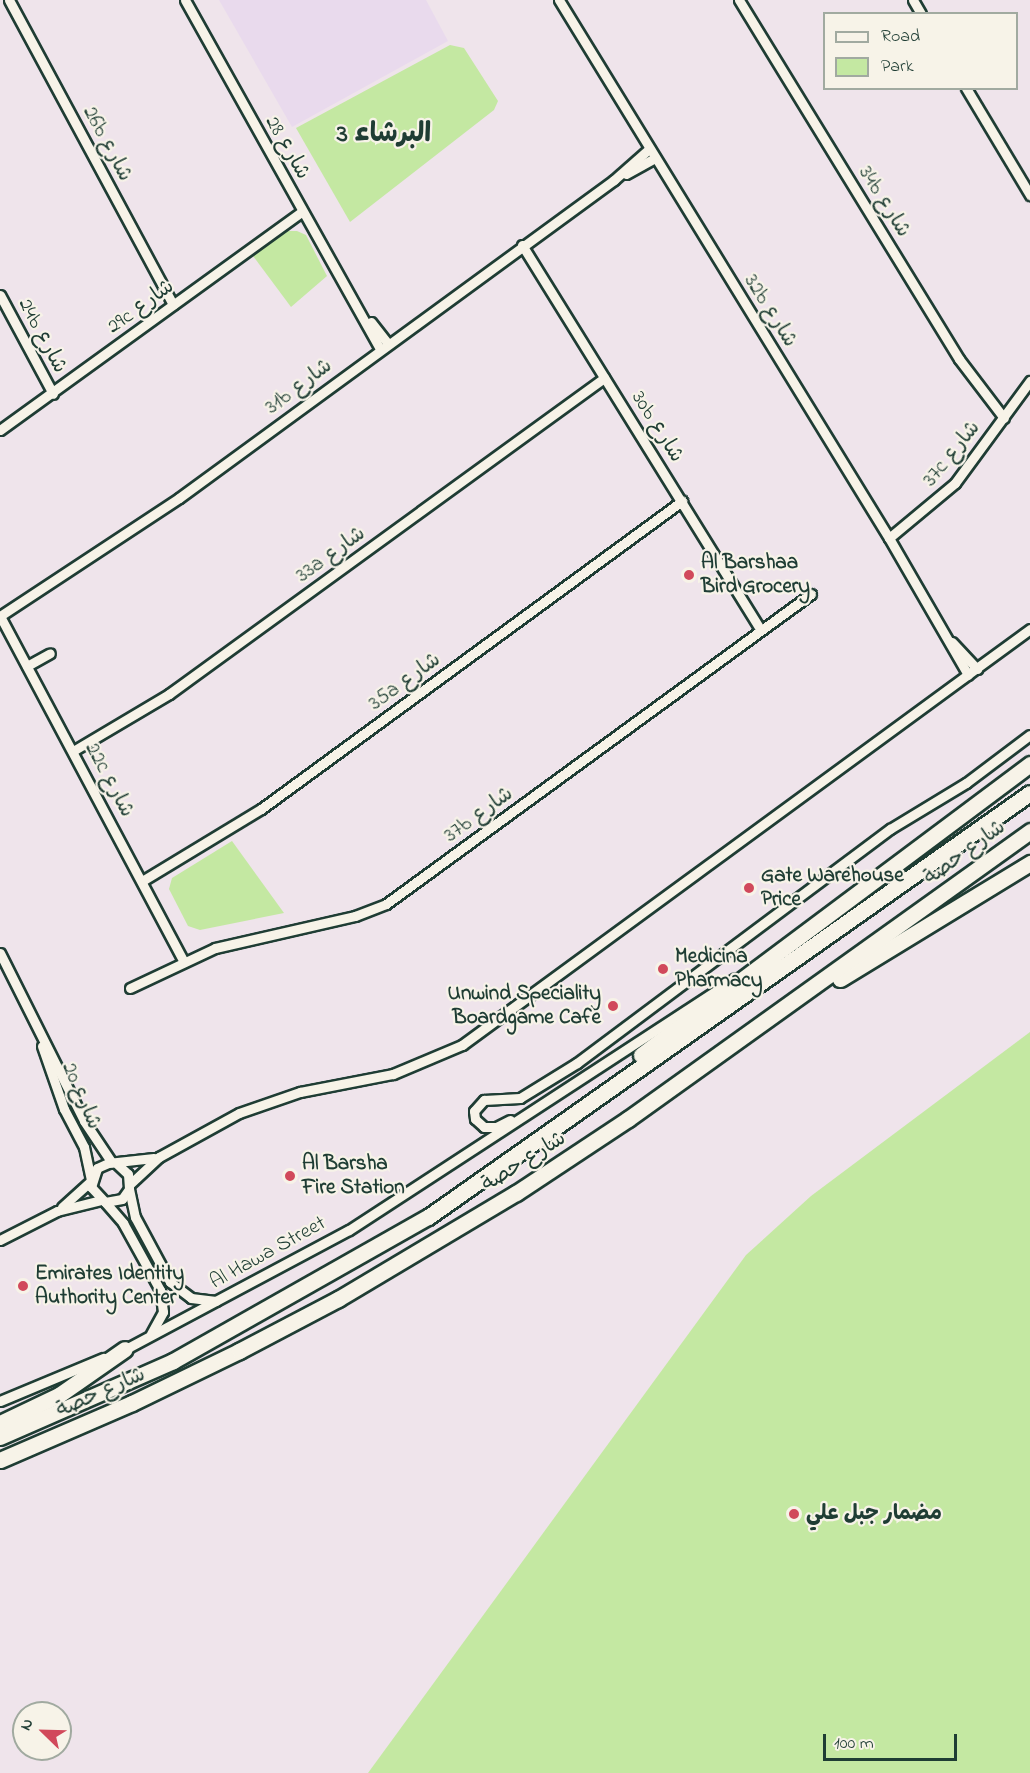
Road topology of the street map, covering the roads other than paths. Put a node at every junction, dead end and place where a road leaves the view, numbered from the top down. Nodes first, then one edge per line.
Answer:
1 (9, 0) edge
2 (185, 0) edge
3 (559, 0) edge
4 (740, 0) edge
5 (967, 90) edge
6 (649, 149) junction
7 (655, 158) junction
8 (614, 180) junction
9 (1030, 195) edge
10 (302, 211) junction
11 (522, 245) junction
12 (0, 294) edge
13 (173, 305) junction
14 (384, 346) junction
15 (604, 378) junction
16 (1030, 381) edge
17 (53, 394) junction
18 (1004, 418) junction
19 (0, 430) edge
20 (682, 501) junction
21 (889, 538) junction
22 (811, 594) dead end
23 (0, 616) edge
24 (760, 628) junction
25 (1030, 629) edge
26 (950, 640) junction
27 (50, 653) dead end
28 (27, 666) junction
29 (977, 669) junction
30 (968, 675) junction
31 (1030, 735) edge
32 (73, 751) junction
33 (1030, 756) edge
34 (1030, 764) edge
35 (998, 787) junction
36 (1030, 793) edge
37 (1030, 831) edge
38 (1030, 863) edge
39 (142, 881) junction
40 (0, 953) edge
41 (184, 962) junction
42 (750, 974) junction
43 (130, 988) dead end
44 (790, 1005) junction
45 (36, 1027) junction
46 (571, 1083) junction
47 (536, 1140) junction
48 (159, 1157) junction
49 (114, 1163) junction
50 (91, 1180) junction
51 (130, 1187) junction
52 (103, 1201) junction
53 (57, 1211) junction
54 (0, 1240) edge
55 (216, 1301) junction
56 (131, 1347) junction
57 (0, 1401) edge
58 (0, 1423) edge
59 (0, 1437) edge
60 (0, 1460) edge

1 - 13 street, 26b شارع
2 - 10 street, شارع 28
3 - 6 street, 32b شارع
4 - 18 street, 34b شارع
5 - 9 street
6 - 7 street, 32b شارع
6 - 8 street, 31b شارع
7 - 8 street, 31b شارع
7 - 21 street, 32b شارع
8 - 11 street, 31b شارع
10 - 13 street, 29c شارع
10 - 14 street, شارع 28
11 - 14 street, 31b شارع
11 - 15 street, 30b شارع
12 - 17 street, 24b شارع
13 - 17 street, 29c شارع
14 - 23 street, 31b شارع
15 - 20 street, 30b شارع
15 - 32 street, 33a شارع
16 - 18 street, 37c شارع
17 - 19 street, 29c شارع
18 - 21 street, 37c شارع
20 - 24 street, 30b شارع
20 - 39 street, 35a شارع
21 - 26 street, 32b شارع
22 - 24 street, 37b شارع
23 - 28 street, 22c شارع
24 - 41 street, 37b شارع
25 - 29 street
26 - 29 street, 32b شارع
26 - 30 street, 32b شارع
27 - 28 street
28 - 32 street, 22c شارع
29 - 30 street
30 - 48 street
31 - 46 street, شارع حصة
32 - 39 street, 22c شارع
33 - 35 main road
34 - 35 main road
35 - 42 main road, شارع حصة
36 - 47 main road, شارع حصة
37 - 44 main road, شارع حصة
38 - 44 main road
39 - 41 street, 22c شارع
40 - 45 street, شارع 20
41 - 43 street, 37b شارع
42 - 46 street, Al Hawa Street
42 - 47 main road, شارع حصة
44 - 60 main road, شارع حصة
45 - 49 street, شارع 20
45 - 50 street, شارع 20
46 - 55 street, Al Hawa Street
47 - 59 main road, شارع حصة
48 - 49 street
48 - 51 street
49 - 50 street
49 - 51 street
50 - 52 street
50 - 53 street
51 - 52 street
51 - 55 street
52 - 53 street
52 - 56 street
53 - 54 street
55 - 56 street, Al Hawa Street
56 - 57 street, Al Hawa Street
56 - 58 main road

